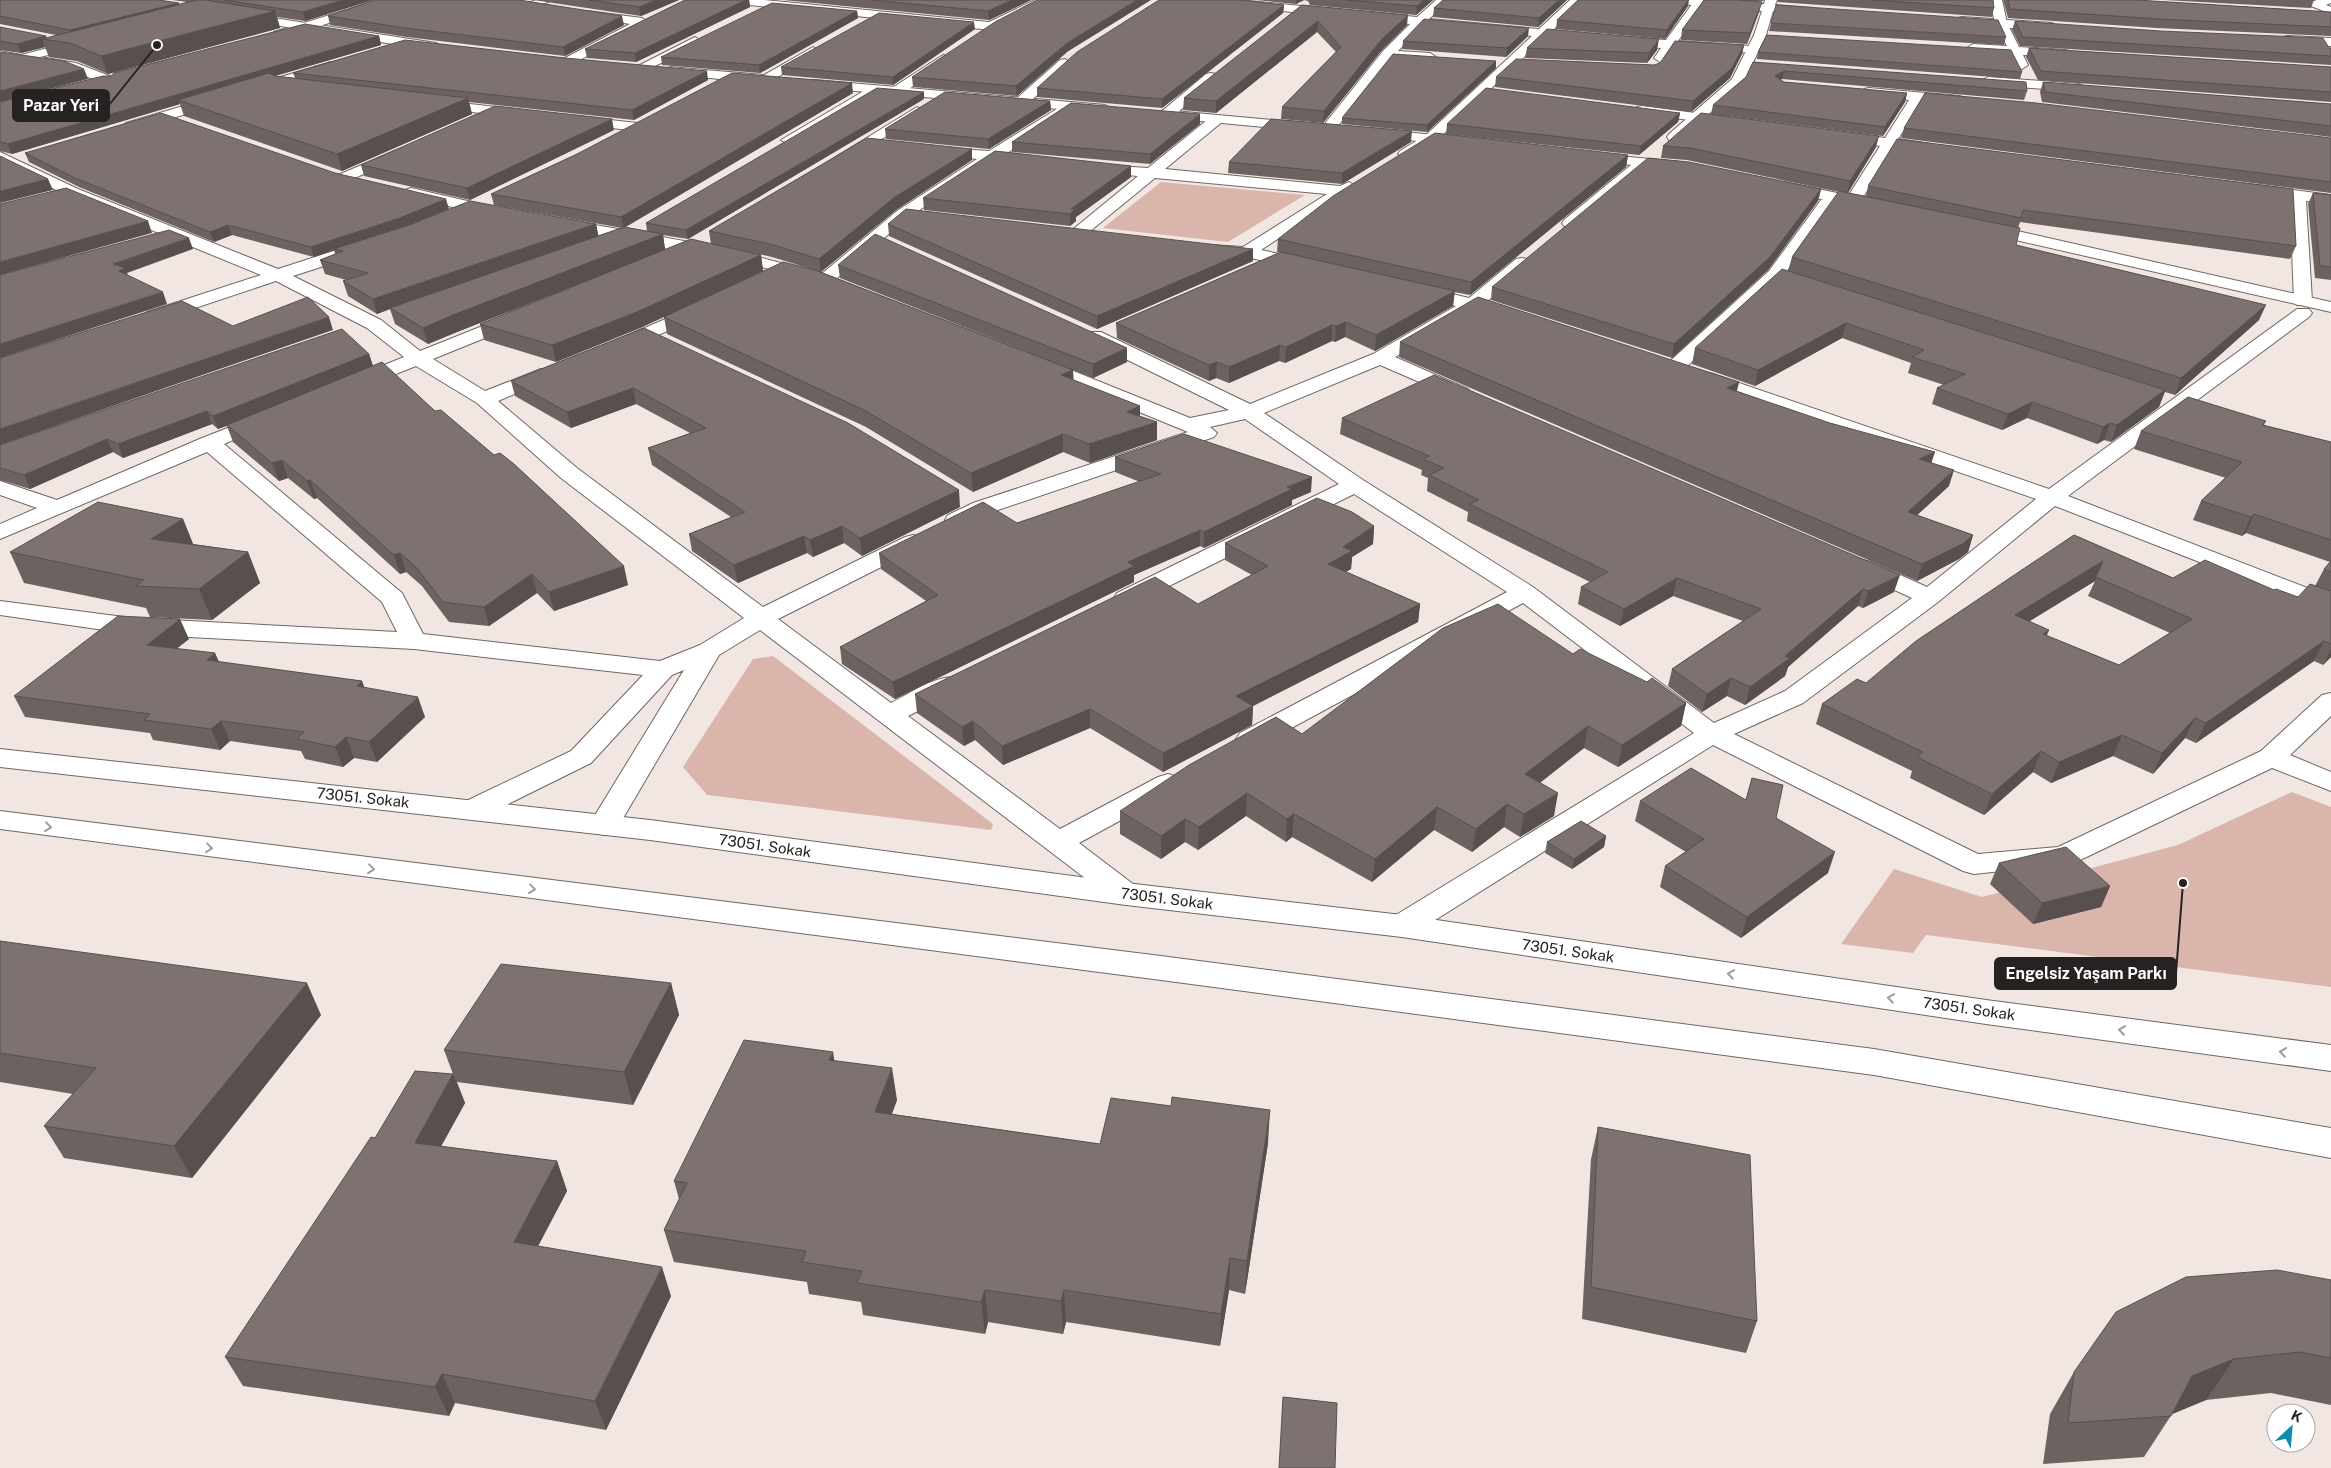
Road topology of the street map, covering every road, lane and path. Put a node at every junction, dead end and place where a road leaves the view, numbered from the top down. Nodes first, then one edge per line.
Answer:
1 (392, 0) edge
2 (546, 0) edge
3 (730, 0) edge
4 (1044, 0) edge
5 (1203, 0) edge
6 (1311, 0) edge
7 (1443, 0) edge
8 (1576, 0) edge
9 (1669, 0) edge
10 (1996, 0) edge
11 (1700, 1) edge
12 (2322, 1) edge
13 (776, 2) edge
14 (902, 4) edge
15 (1771, 4) edge
16 (558, 10) edge
17 (1295, 10) junction
18 (2331, 11) edge
19 (576, 12) edge
20 (1828, 12) edge
21 (754, 13) edge
22 (225, 14) edge
23 (2312, 14) edge
24 (2331, 14) edge
25 (875, 16) junction
26 (1953, 20) edge
27 (1418, 21) junction
28 (1280, 22) edge
29 (2001, 23) junction
30 (858, 26) edge
31 (992, 26) junction
32 (2060, 27) edge
33 (303, 28) junction
34 (1540, 33) junction
35 (709, 34) edge
36 (976, 37) edge
37 (267, 38) edge
38 (1589, 38) edge
39 (46, 39) edge
40 (2274, 39) edge
41 (94, 40) edge
42 (1609, 40) edge
43 (2327, 41) edge
44 (407, 43) junction
45 (76, 45) junction
46 (824, 45) edge
47 (1669, 45) junction
48 (1955, 47) edge
49 (453, 49) edge
50 (1751, 50) junction
51 (379, 51) edge
52 (2014, 51) junction
53 (2331, 52) edge
54 (952, 53) edge
55 (1388, 54) junction
56 (0, 55) edge
57 (2082, 55) edge
58 (26, 57) junction
59 (1072, 58) edge
60 (1444, 58) edge
61 (1491, 61) edge
62 (342, 62) edge
63 (1510, 63) junction
64 (1529, 63) edge
65 (594, 65) edge
66 (620, 67) edge
67 (638, 68) junction
68 (1222, 68) edge
69 (1652, 69) edge
70 (731, 76) junction
71 (764, 79) junction
72 (1973, 80) edge
73 (1738, 81) junction
74 (1757, 83) edge
75 (2031, 84) junction
76 (91, 85) edge
77 (268, 85) junction
78 (874, 89) junction
79 (2089, 89) edge
80 (308, 90) edge
81 (706, 90) edge
82 (897, 91) junction
83 (1481, 91) junction
84 (1851, 91) edge
85 (1501, 93) edge
86 (942, 95) junction
87 (1917, 96) junction
88 (2033, 99) dead end
89 (416, 102) edge
90 (1020, 102) junction
91 (1975, 102) edge
92 (1068, 106) junction
93 (1629, 109) edge
94 (1117, 110) edge
95 (496, 111) junction
96 (1147, 113) edge
97 (533, 115) edge
98 (1166, 115) junction
99 (164, 116) junction
100 (1698, 117) junction
101 (562, 118) edge
102 (654, 118) edge
103 (1216, 119) junction
104 (1736, 122) edge
105 (469, 123) edge
106 (193, 126) edge
107 (637, 127) junction
108 (1328, 129) junction
109 (117, 130) edge
110 (1347, 130) edge
111 (1365, 132) edge
112 (1822, 134) edge
113 (1431, 138) junction
114 (612, 140) edge
115 (866, 143) junction
116 (1889, 143) junction
117 (1479, 144) edge
118 (894, 146) edge
119 (923, 149) edge
120 (406, 150) edge
121 (772, 150) edge
122 (1948, 150) edge
123 (1653, 153) junction
124 (990, 155) junction
125 (1575, 155) edge
126 (31, 156) edge
127 (6, 159) edge
128 (1038, 160) edge
129 (1391, 162) edge
130 (1076, 165) edge
131 (824, 168) edge
132 (1697, 173) edge
133 (1152, 174) junction
134 (1359, 181) edge
135 (371, 184) edge
136 (390, 188) edge
137 (2240, 188) edge
138 (1343, 191) junction
139 (72, 192) junction
140 (500, 195) edge
141 (2298, 195) junction
142 (45, 199) edge
143 (2331, 200) edge
144 (1853, 201) junction
145 (1827, 203) junction
146 (474, 208) junction
147 (903, 214) junction
148 (513, 215) edge
149 (450, 217) edge
150 (932, 217) edge
151 (542, 220) edge
152 (652, 220) edge
153 (1964, 230) edge
154 (1058, 232) edge
155 (175, 233) junction
156 (1558, 233) edge
157 (1078, 234) junction
158 (627, 235) junction
159 (1097, 236) edge
160 (708, 237) edge
161 (876, 238) junction
162 (148, 240) edge
163 (371, 245) edge
164 (691, 247) junction
165 (1197, 247) edge
166 (589, 248) edge
167 (899, 248) edge
168 (1246, 252) junction
169 (1535, 252) edge
170 (664, 258) edge
171 (1279, 259) junction
172 (1325, 269) edge
173 (783, 270) junction
174 (1252, 270) edge
175 (277, 275) junction
176 (1775, 275) junction
177 (765, 279) edge
178 (1794, 281) edge
179 (1399, 286) edge
180 (720, 300) edge
181 (1474, 303) junction
182 (2303, 307) junction
183 (2331, 307) edge
184 (528, 314) edge
185 (1519, 318) edge
186 (2331, 320) edge
187 (138, 321) edge
188 (383, 321) junction
189 (347, 332) edge
190 (1097, 332) edge
191 (602, 352) edge
192 (1025, 358) edge
193 (1380, 358) junction
194 (419, 359) junction
195 (566, 366) edge
196 (337, 391) edge
197 (484, 399) junction
198 (1480, 402) edge
199 (1249, 412) junction
200 (282, 413) edge
201 (1188, 425) junction
202 (209, 442) junction
203 (1355, 485) junction
204 (0, 488) edge
205 (2052, 497) junction
206 (56, 507) junction
207 (0, 532) edge
208 (1844, 558) edge
209 (1524, 592) junction
210 (1929, 597) junction
211 (2331, 606) edge
212 (1108, 607) edge
213 (0, 608) edge
214 (761, 618) junction
215 (414, 641) junction
216 (709, 650) junction
217 (663, 668) junction
218 (975, 672) edge
219 (2331, 701) edge
220 (887, 716) junction
221 (1712, 734) junction
222 (1224, 753) edge
223 (2271, 757) junction
224 (0, 758) edge
225 (1189, 772) edge
226 (2331, 782) edge
227 (472, 810) junction
228 (0, 820) edge
229 (604, 825) junction
230 (1057, 842) junction
231 (1126, 894) junction
232 (1402, 926) junction
233 (2331, 1058) edge
234 (2331, 1143) edge

1 - 33 street
2 - 16 street
3 - 13 street
4 - 31 street
5 - 17 street
6 - 17 street
7 - 27 street
8 - 34 street
9 - 11 street
10 - 29 street
11 - 15 street
11 - 47 street
12 - 18 street
13 - 21 street
13 - 25 street
14 - 25 street
15 - 20 street
15 - 50 street
17 - 27 street
17 - 28 street
19 - 65 street
22 - 33 street
23 - 24 street
25 - 30 street
25 - 31 street
26 - 29 street
27 - 34 street
27 - 55 street
29 - 32 street
29 - 52 street
31 - 36 street
33 - 37 street
33 - 44 street
34 - 38 street
34 - 63 street
35 - 67 street
39 - 45 street
40 - 43 street
41 - 45 street
42 - 47 street
43 - 53 street
44 - 49 street
44 - 51 street
45 - 58 street
46 - 71 street
47 - 50 street
47 - 69 street
48 - 52 street
50 - 73 street
52 - 57 street
52 - 75 street
54 - 82 street
55 - 60 street
55 - 108 street
56 - 58 street
58 - 76 street
59 - 90 street
61 - 63 street
62 - 77 street
63 - 64 street
63 - 83 street
66 - 67 street
67 - 70 street
68 - 98 street
70 - 71 street
70 - 81 street
71 - 78 street
72 - 75 street
73 - 74 street
73 - 100 street
75 - 79 street
75 - 88 street
77 - 80 street
77 - 99 street
78 - 82 street
78 - 121 street
82 - 86 street
83 - 85 street
83 - 113 street
84 - 87 street
86 - 90 street
86 - 115 street
87 - 91 street
87 - 116 street
89 - 95 street
90 - 92 street
92 - 94 street
92 - 124 street
93 - 100 street
95 - 97 street
95 - 105 street
96 - 98 street
98 - 103 street
99 - 106 street
99 - 109 street
100 - 104 street
100 - 123 street
101 - 107 street
102 - 107 street
103 - 108 street
103 - 133 street
107 - 114 street
108 - 110 street
111 - 113 street
112 - 116 street
113 - 117 street
113 - 129 street
115 - 118 street
115 - 131 street
116 - 122 street
116 - 144 street
119 - 124 street
120 - 135 street
123 - 125 street
123 - 132 street
123 - 156 street
124 - 128 street
124 - 147 street
126 - 127 street
127 - 139 street
130 - 133 street
133 - 138 street
133 - 157 street
134 - 138 street
136 - 146 street
137 - 141 street
138 - 168 street
139 - 142 street
139 - 155 street
140 - 146 street
141 - 143 street
141 - 182 street
144 - 145 street
144 - 145 street
145 - 176 street
146 - 148 street
146 - 149 street
147 - 150 street
147 - 161 street
151 - 158 street
152 - 158 street
153 - 182 street
154 - 157 street
155 - 162 street
155 - 175 street
157 - 159 street
158 - 164 street
158 - 166 street
160 - 164 street
161 - 167 street
161 - 173 street
163 - 175 street
164 - 170 street
164 - 173 street
165 - 168 street
168 - 171 street
169 - 181 street
171 - 172 street
171 - 174 street
173 - 177 street
175 - 187 street
175 - 188 street
176 - 178 street
176 - 205 street
179 - 181 street
180 - 191 street
181 - 185 street
181 - 193 street
182 - 183 street
182 - 186 street
182 - 205 street
184 - 194 street
188 - 189 street
188 - 194 street
190 - 199 street
192 - 201 street
193 - 198 street
193 - 199 street
194 - 196 street
194 - 197 street
195 - 197 street
197 - 214 street
199 - 201 street
199 - 203 street
200 - 202 street
201 - 214 street
202 - 206 street
202 - 215 street
203 - 209 street
203 - 212 street
204 - 206 street
205 - 210 street
205 - 211 street
206 - 207 street
208 - 210 street
209 - 221 street
209 - 222 street
210 - 221 street
213 - 215 street
214 - 216 street
214 - 220 street
215 - 217 street
216 - 217 street
216 - 229 street
217 - 227 street
218 - 220 street
219 - 223 street
220 - 230 street
221 - 223 street
221 - 232 street
223 - 226 street
224 - 227 street, 73051. Sokak
225 - 230 street
227 - 229 street, 73051. Sokak
228 -> 234 street
229 - 231 street, 73051. Sokak
230 - 231 street
231 - 232 street, 73051. Sokak
233 -> 232 street, 73051. Sokak

